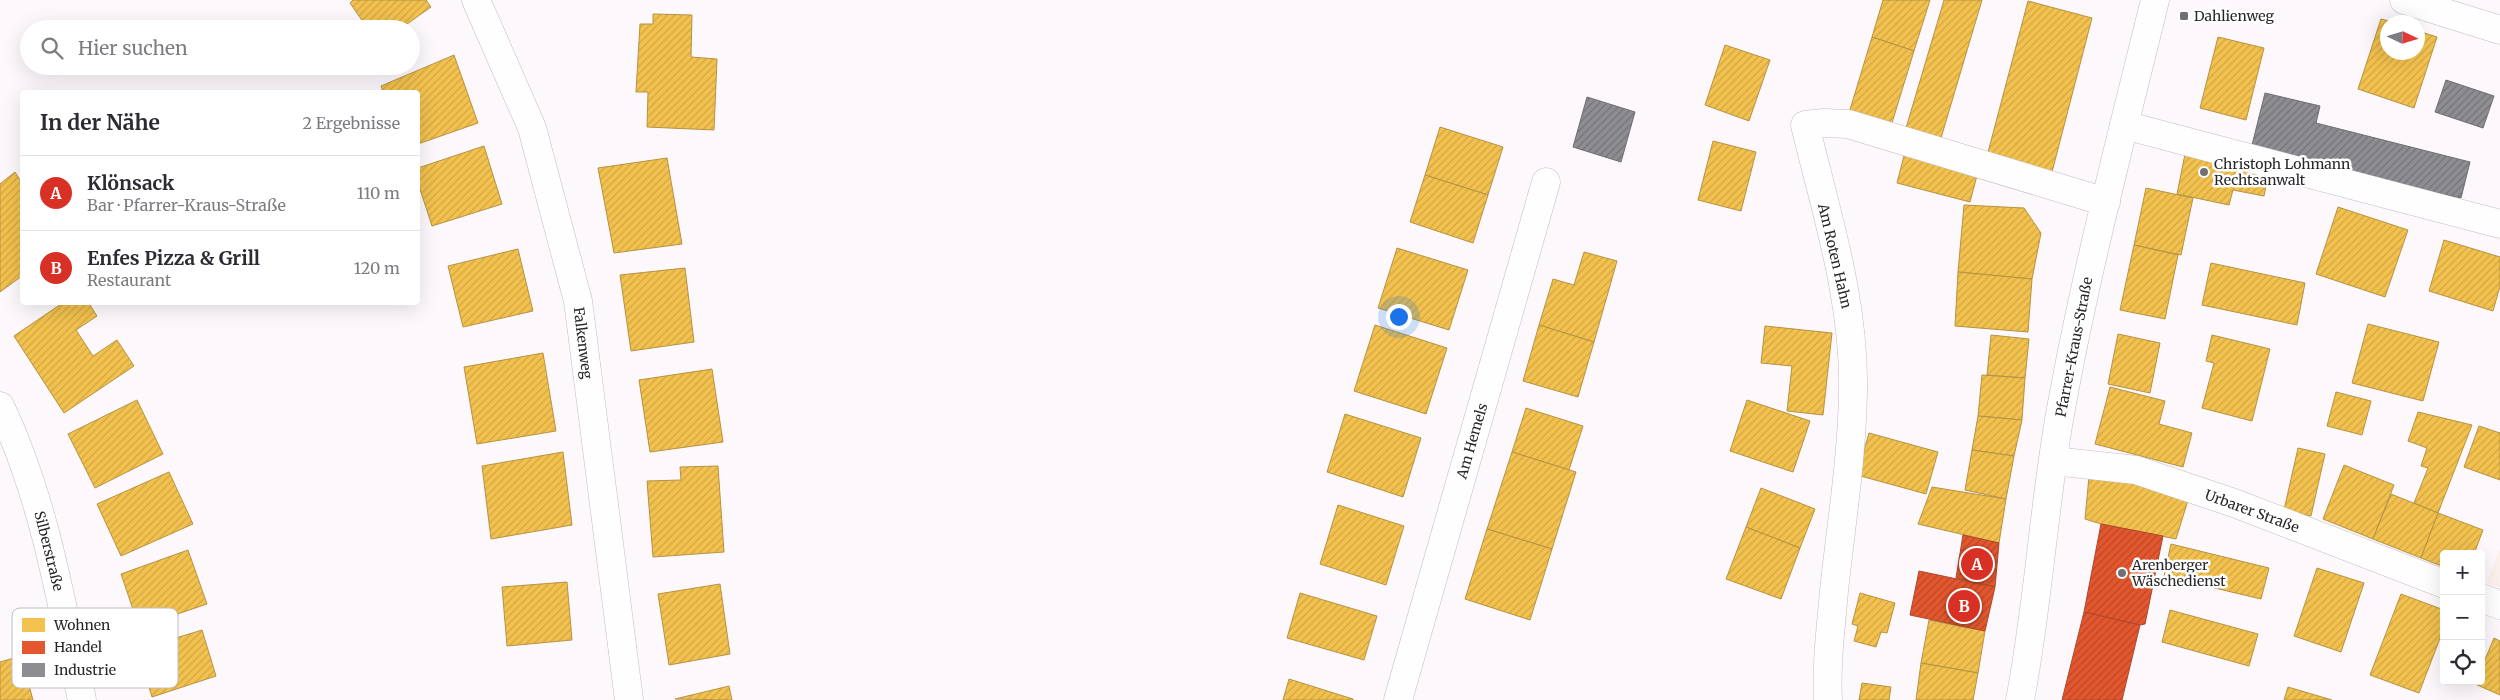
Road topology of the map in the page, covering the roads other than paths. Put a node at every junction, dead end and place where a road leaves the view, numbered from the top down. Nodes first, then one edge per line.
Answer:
1 (476, 0) edge
2 (2155, 0) edge
3 (2404, 0) edge
4 (2500, 30) edge
5 (2124, 125) junction
6 (1546, 182) dead end
7 (2106, 202) junction
8 (2500, 224) edge
9 (0, 406) edge
10 (2054, 461) junction
11 (2440, 582) edge
12 (2485, 599) edge
13 (2500, 605) edge
14 (63, 608) edge
15 (629, 700) edge
16 (1398, 700) edge
17 (1828, 700) edge
18 (2020, 700) edge

1 - 15 street, Falkenweg
2 - 5 street, Pfarrer-Kraus-Straße
3 - 4 street
5 - 7 street, Pfarrer-Kraus-Straße
5 - 8 street
6 - 16 street, Am Hemels
7 - 10 street, Pfarrer-Kraus-Straße
7 - 17 street, Am Roten Hahn
9 - 14 street, Silberstraße
10 - 11 street, Urbarer Straße
10 - 18 street, Pfarrer-Kraus-Straße
12 - 13 street

